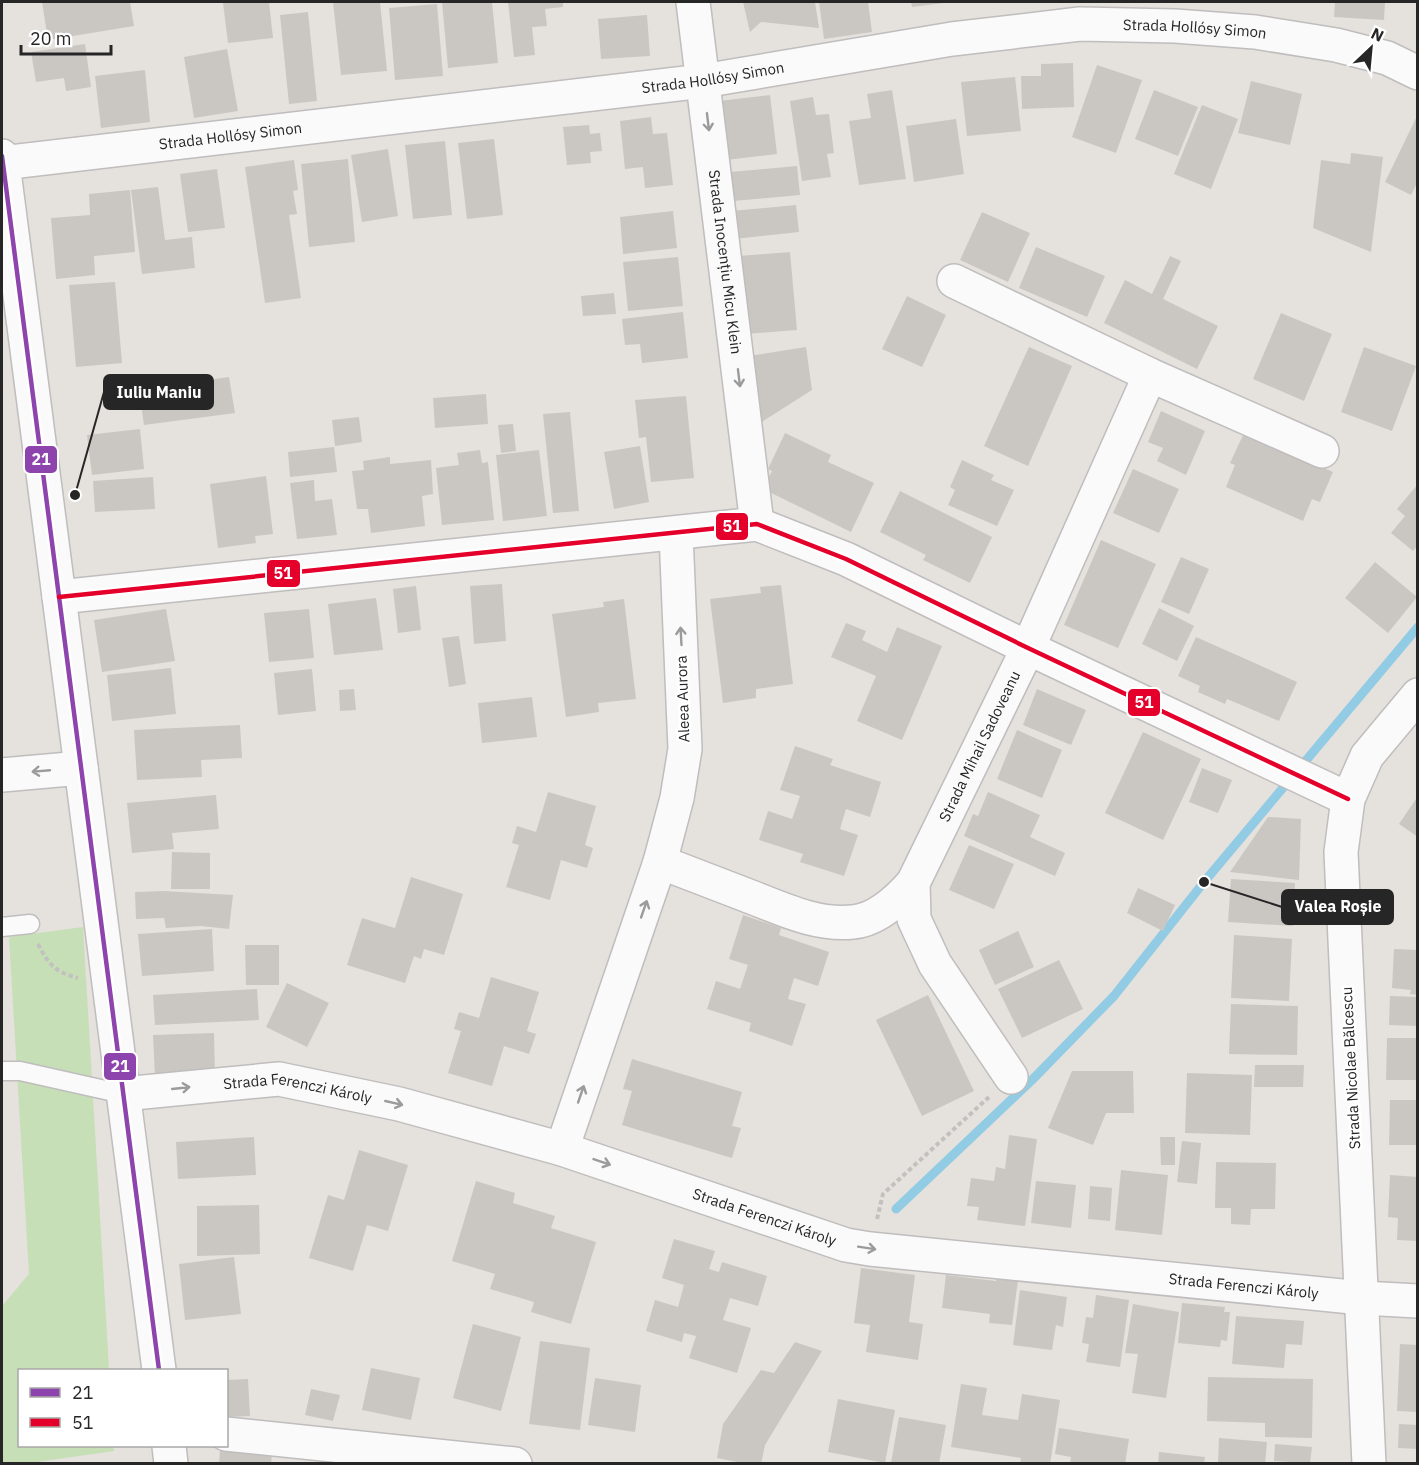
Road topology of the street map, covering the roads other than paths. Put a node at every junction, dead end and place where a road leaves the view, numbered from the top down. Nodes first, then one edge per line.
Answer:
1 (693, 2) edge
2 (1418, 73) edge
3 (703, 81) junction
4 (2, 160) edge
5 (954, 281) dead end
6 (1150, 375) junction
7 (1322, 451) dead end
8 (757, 524) junction
9 (676, 534) junction
10 (59, 597) junction
11 (1028, 648) junction
12 (1418, 695) edge
13 (81, 768) junction
14 (2, 775) edge
15 (1348, 799) junction
16 (660, 862) junction
17 (914, 883) junction
18 (30, 924) road end
19 (2, 927) edge
20 (2, 1071) edge
21 (1011, 1077) road end
22 (123, 1094) junction
23 (562, 1149) junction
24 (1362, 1298) junction
25 (1418, 1301) edge
26 (159, 1369) edge
27 (228, 1434) edge
28 (169, 1447) edge
29 (171, 1464) edge
30 (515, 1464) edge
31 (1369, 1464) edge

1 - 3 street, Strada Inocențiu Micu Klein
2 - 3 street, Strada Hollósy Simon
3 - 4 street, Strada Hollósy Simon
3 -> 8 street, Strada Inocențiu Micu Klein
4 - 10 street
5 - 6 street
6 - 7 street
6 - 11 street, Strada Mihail Sadoveanu
8 - 9 street
8 - 11 street
9 - 10 street
16 -> 9 street, Aleea Aurora
10 - 13 street
11 - 15 street
11 - 17 street, Strada Mihail Sadoveanu
12 - 15 street, Strada Nicolae Bălcescu
13 -> 14 street
13 - 22 street
15 - 24 street, Strada Nicolae Bălcescu
16 - 17 street
23 -> 16 street, Aleea Aurora
17 - 21 street, Strada Mihail Sadoveanu
18 - 19 lane
20 - 22 lane
22 -> 23 street, Strada Ferenczi Károly
22 - 26 street
23 -> 24 street, Strada Ferenczi Károly
24 - 25 street, Strada Ferenczi Károly
24 - 31 street, Strada Nicolae Bălcescu
27 - 30 street
28 - 29 street

